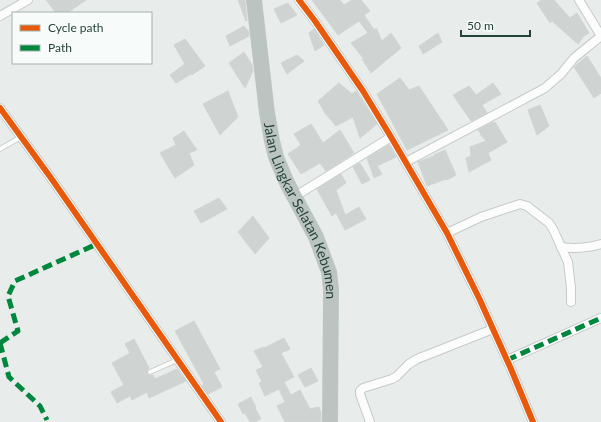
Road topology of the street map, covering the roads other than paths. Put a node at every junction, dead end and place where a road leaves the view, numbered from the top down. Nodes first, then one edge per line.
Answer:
1 (28, 0) edge
2 (254, 0) edge
3 (299, 0) edge
4 (579, 0) edge
5 (0, 16) edge
6 (601, 36) edge
7 (0, 108) edge
8 (21, 137) junction
9 (391, 137) junction
10 (0, 149) edge
11 (406, 162) junction
12 (294, 197) junction
13 (447, 232) junction
14 (601, 244) edge
15 (561, 246) junction
16 (571, 302) dead end
17 (601, 318) edge
18 (493, 329) junction
19 (177, 360) junction
20 (507, 360) junction
21 (150, 372) dead end
22 (221, 422) edge
23 (330, 422) edge
24 (370, 422) edge
25 (533, 422) edge

1 - 5 street
2 - 12 highway, Jalan Lingkar Selatan Kebumen
3 - 9 street
4 - 6 street
6 - 11 street
7 - 8 street
8 - 10 lane
8 - 19 street
9 - 11 street
9 - 12 street
11 - 13 street
12 - 23 highway, Jalan Lingkar Selatan Kebumen
13 - 15 street
13 - 18 street
14 - 15 street
15 - 16 street
17 - 20 street
18 - 20 street
18 - 24 street
19 - 21 lane
19 - 22 street
20 - 25 street

